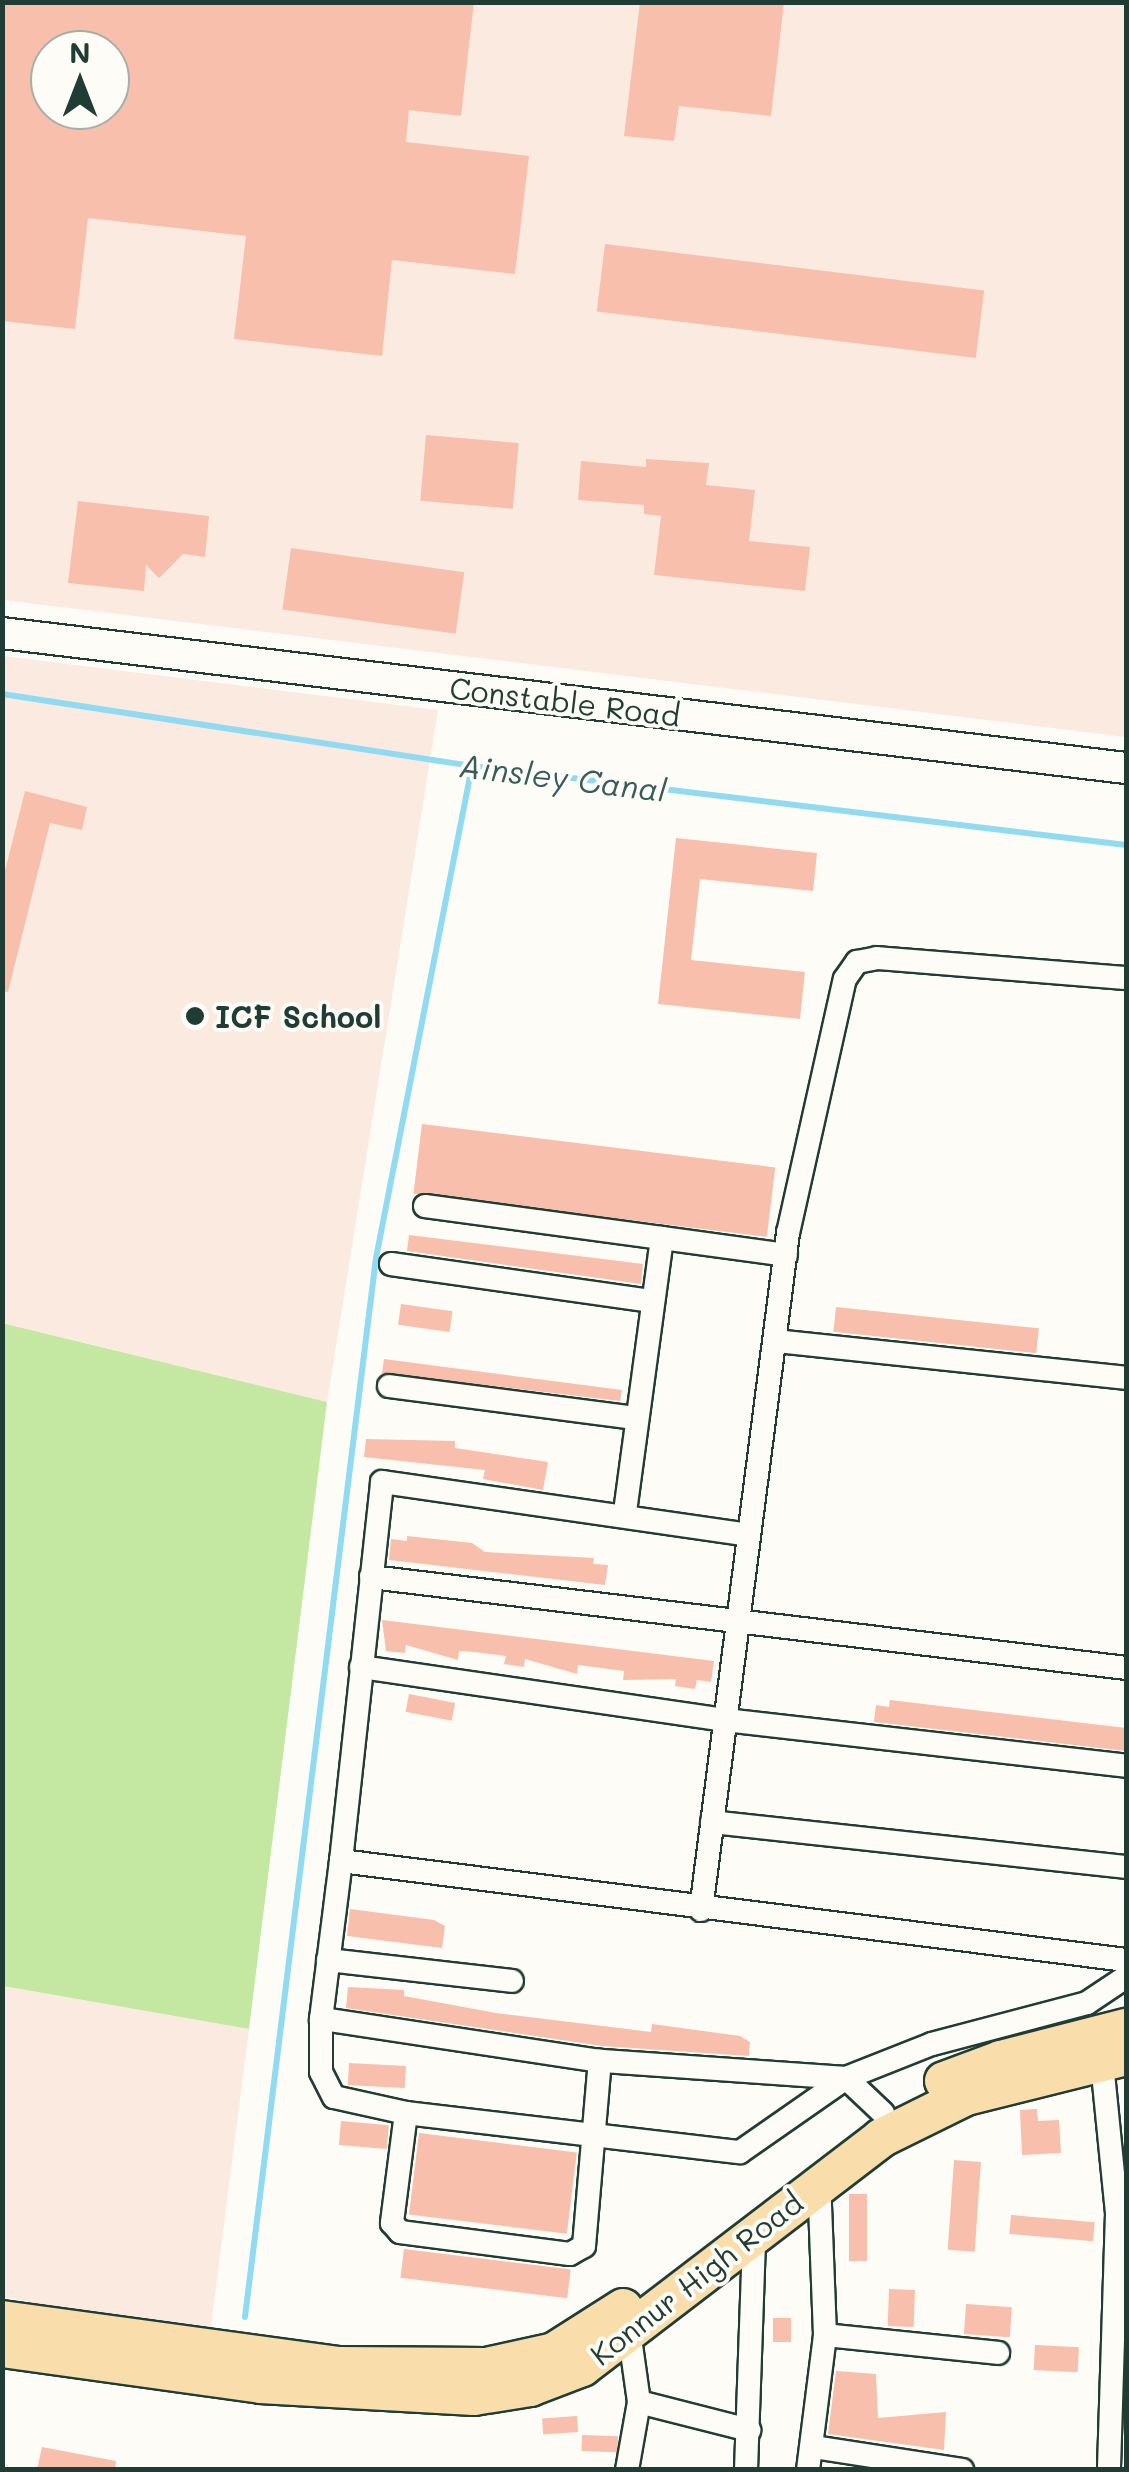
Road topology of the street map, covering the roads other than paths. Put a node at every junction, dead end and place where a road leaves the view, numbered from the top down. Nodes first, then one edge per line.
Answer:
1 (2, 634) edge
2 (1126, 768) edge
3 (1126, 978) edge
4 (425, 1206) dead end
5 (662, 1238) junction
6 (786, 1255) junction
7 (392, 1264) dead end
8 (650, 1301) junction
9 (776, 1341) junction
10 (1126, 1378) edge
11 (389, 1386) dead end
12 (634, 1418) junction
13 (625, 1512) junction
14 (748, 1534) junction
15 (371, 1577) junction
16 (738, 1620) junction
17 (361, 1668) junction
18 (1126, 1668) edge
19 (725, 1720) junction
20 (1126, 1766) edge
21 (712, 1822) junction
22 (342, 1861) junction
23 (1126, 1866) edge
24 (701, 1910) junction
25 (328, 1960) junction
26 (1126, 1960) edge
27 (1126, 1977) edge
28 (512, 1981) dead end
29 (320, 2019) junction
30 (1126, 2028) edge
31 (1114, 2060) edge
32 (600, 2061) junction
33 (846, 2078) junction
34 (406, 2113) junction
35 (882, 2113) junction
36 (593, 2134) junction
37 (819, 2180) junction
38 (1122, 2213) edge
39 (754, 2236) junction
40 (2, 2320) edge
41 (630, 2331) junction
42 (824, 2335) junction
43 (2, 2348) edge
44 (998, 2353) dead end
45 (639, 2402) junction
46 (1117, 2409) edge
47 (749, 2430) junction
48 (811, 2458) edge
49 (626, 2470) edge
50 (746, 2470) edge
51 (962, 2470) edge
52 (1108, 2470) edge

1 - 2 street, Constable Road
3 - 6 street
4 - 5 street
5 - 6 street
5 - 8 street
6 - 9 street
7 - 8 street
8 - 12 street
9 - 10 street
9 - 14 street
11 - 12 street
12 - 13 street
13 - 14 street
13 - 15 street
14 - 16 street
15 - 16 street
15 - 17 street
16 - 18 street
16 - 19 street
17 - 19 street
17 - 22 street
19 - 20 street
19 - 21 street
21 - 23 street
21 - 24 street
22 - 24 street
22 - 25 street
24 - 26 street
25 - 28 street
25 - 29 street
27 - 33 street
29 - 32 street
29 - 34 street
30 - 35 main road
31 - 37 main road, Konnur High Road
31 - 38 street
32 - 33 street
32 - 36 street
33 - 35 street
33 - 36 street
34 - 36 street
34 - 36 street
35 - 40 main road
37 - 39 main road, Konnur High Road
37 - 42 street
38 - 46 street
39 - 41 main road, Konnur High Road
39 - 47 street
41 - 43 main road, Konnur High Road
41 - 45 street
42 - 44 street
42 - 48 street
45 - 47 street
45 - 49 street
46 - 52 street
47 - 50 street
48 - 51 street

